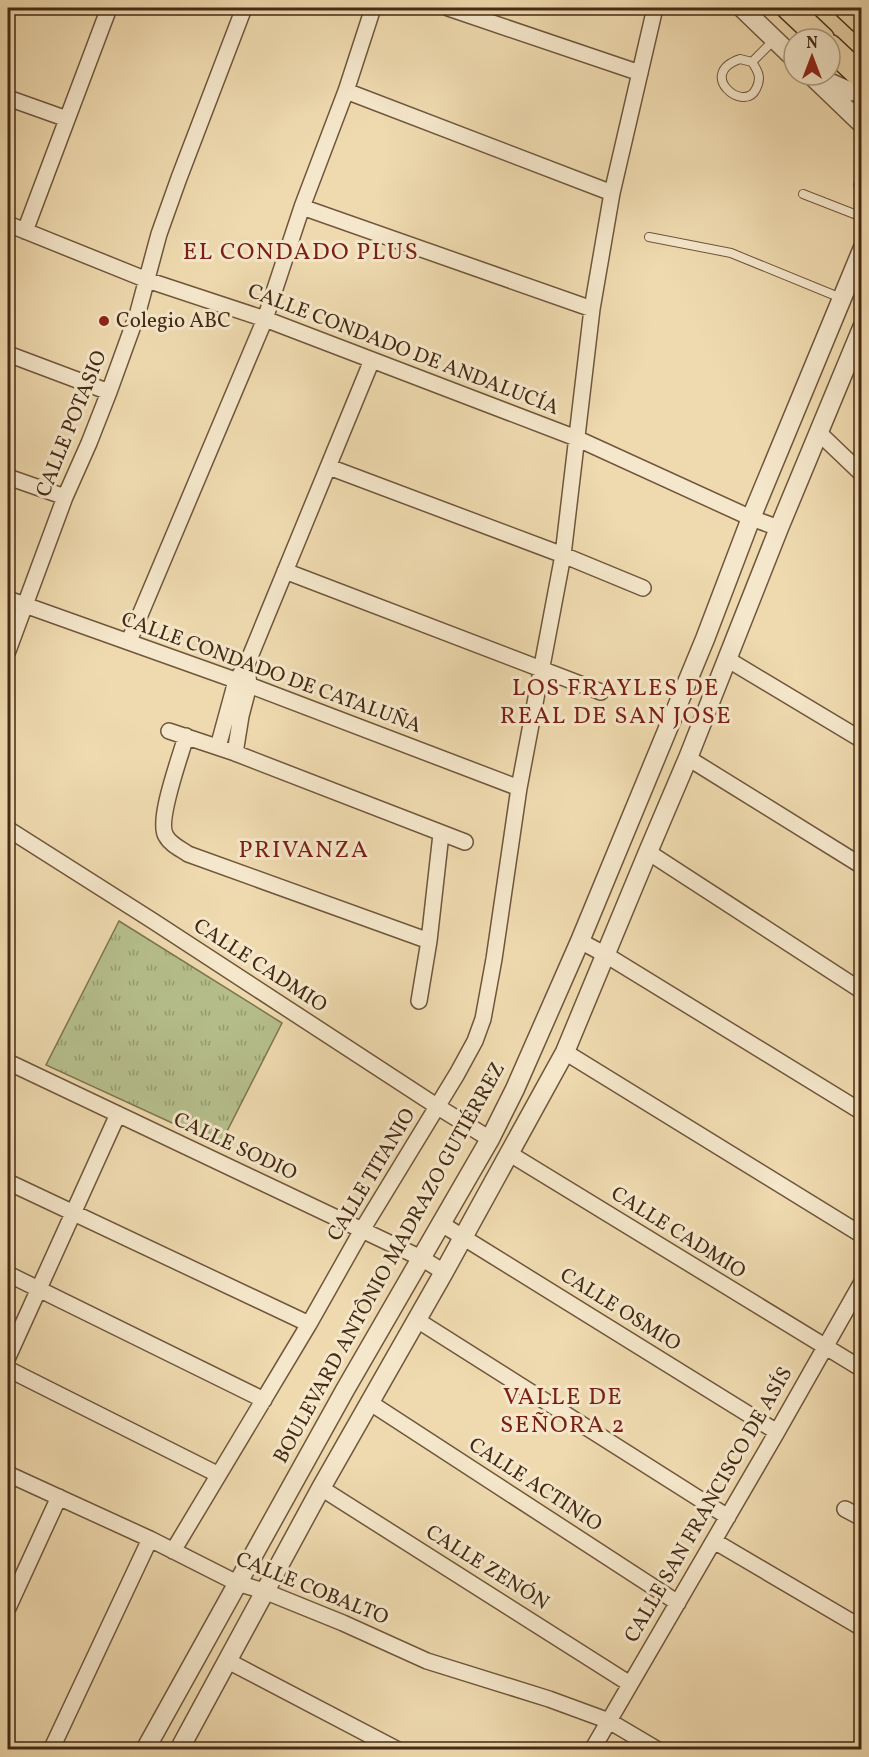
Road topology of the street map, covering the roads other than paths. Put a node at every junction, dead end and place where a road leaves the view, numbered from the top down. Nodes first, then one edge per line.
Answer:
1 (244, 8) edge
2 (373, 8) edge
3 (448, 8) edge
4 (655, 8) edge
5 (742, 8) edge
6 (789, 8) edge
7 (847, 8) edge
8 (105, 9) edge
9 (861, 22) edge
10 (809, 27) edge
11 (775, 39) junction
12 (782, 46) edge
13 (842, 58) edge
14 (752, 62) junction
15 (640, 74) junction
16 (861, 77) edge
17 (825, 87) edge
18 (837, 87) edge
19 (346, 91) junction
20 (861, 92) edge
21 (8, 98) edge
22 (67, 119) junction
23 (861, 124) edge
24 (861, 178) edge
25 (861, 187) edge
26 (612, 193) junction
27 (803, 194) dead end
28 (302, 207) junction
29 (861, 218) edge
30 (8, 224) edge
31 (25, 231) junction
32 (648, 237) dead end
33 (861, 250) edge
34 (147, 280) junction
35 (841, 298) junction
36 (592, 309) junction
37 (265, 319) junction
38 (861, 328) edge
39 (8, 354) edge
40 (372, 360) junction
41 (109, 393) junction
42 (818, 432) junction
43 (576, 438) junction
44 (329, 467) junction
45 (861, 474) edge
46 (8, 477) edge
47 (65, 496) junction
48 (751, 518) junction
49 (779, 528) junction
50 (563, 555) junction
51 (285, 571) junction
52 (643, 588) dead end
53 (8, 599) edge
54 (24, 605) junction
55 (129, 641) junction
56 (8, 651) edge
57 (727, 659) junction
58 (540, 669) junction
59 (243, 683) junction
60 (601, 692) dead end
61 (169, 730) dead end
62 (186, 736) junction
63 (861, 740) edge
64 (218, 747) junction
65 (235, 753) junction
66 (688, 758) junction
67 (519, 788) junction
68 (8, 829) edge
69 (441, 834) junction
70 (465, 842) dead end
71 (648, 852) junction
72 (861, 866) edge
73 (429, 941) junction
74 (580, 941) junction
75 (606, 954) junction
76 (861, 992) edge
77 (419, 1001) dead end
78 (565, 1052) junction
79 (8, 1062) edge
80 (438, 1107) junction
81 (861, 1112) edge
82 (118, 1114) junction
83 (490, 1139) junction
84 (510, 1154) junction
85 (8, 1182) edge
86 (73, 1214) junction
87 (440, 1223) junction
88 (362, 1230) junction
89 (861, 1235) edge
90 (462, 1237) junction
91 (421, 1258) junction
92 (444, 1272) junction
93 (8, 1274) edge
94 (861, 1282) edge
95 (39, 1288) junction
96 (417, 1320) junction
97 (309, 1324) junction
98 (825, 1347) junction
99 (8, 1357) edge
100 (8, 1369) edge
101 (861, 1369) edge
102 (264, 1400) junction
103 (369, 1402) junction
104 (777, 1432) junction
105 (8, 1474) edge
106 (218, 1474) junction
107 (321, 1488) junction
108 (59, 1497) junction
109 (845, 1509) dead end
110 (728, 1517) junction
111 (861, 1518) edge
112 (150, 1539) junction
113 (714, 1541) junction
114 (173, 1551) junction
115 (237, 1583) junction
116 (264, 1591) junction
117 (678, 1603) junction
118 (8, 1608) edge
119 (861, 1628) edge
120 (228, 1661) junction
121 (630, 1684) junction
122 (609, 1720) junction
123 (51, 1749) edge
124 (145, 1749) edge
125 (179, 1749) edge
126 (398, 1749) edge
127 (592, 1749) edge
128 (658, 1749) edge

1 - 34 street, CALLE POTASIO
2 - 19 street
3 - 15 street
4 - 15 street, CALLE TITANIO
5 - 11 street
6 - 10 main road
7 - 9 main road
8 - 22 street
11 - 12 street
11 - 14 lane
13 - 16 main road
14 - 14 lane
15 - 26 street, CALLE TITANIO
17 - 23 street
18 - 20 street
19 - 26 street
19 - 28 street
21 - 22 street
22 - 31 street
24 - 25 lane
26 - 36 street, CALLE TITANIO
27 - 29 lane
28 - 36 street
28 - 37 street
30 - 31 street, CALLE CONDADO DE ANDALUCÍA
31 - 34 street, CALLE CONDADO DE ANDALUCÍA
32 - 35 lane
33 - 35 street, BOULEVARD ANTÔNIO MADRAZO GUTIÉRREZ
34 - 37 street, CALLE CONDADO DE ANDALUCÍA
34 - 41 street, CALLE POTASIO
35 - 48 street, BOULEVARD ANTÔNIO MADRAZO GUTIÉRREZ
36 - 43 street, CALLE TITANIO
37 - 40 street, CALLE CONDADO DE ANDALUCÍA
37 - 55 street
38 - 42 street
39 - 41 street
40 - 43 street, CALLE CONDADO DE ANDALUCÍA
40 - 44 street
41 - 47 street, CALLE POTASIO
42 - 45 street
42 - 49 street
43 - 48 street, CALLE CONDADO DE ANDALUCÍA
43 - 50 street, CALLE TITANIO
44 - 50 street
44 - 51 street
46 - 47 street
47 - 54 street, CALLE POTASIO
48 - 49 street, CALLE CONDADO DE ANDALUCÍA
48 - 74 street, BOULEVARD ANTÔNIO MADRAZO GUTIÉRREZ
49 - 57 street
50 - 52 street
50 - 58 street, CALLE TITANIO
51 - 58 street
51 - 59 street
53 - 54 street, CALLE CONDADO DE CATALUÑA
54 - 55 street, CALLE CONDADO DE CATALUÑA
54 - 56 street, CALLE POTASIO
55 - 59 street, CALLE CONDADO DE CATALUÑA
57 - 63 street
57 - 66 street
58 - 60 street
58 - 67 street, CALLE TITANIO
59 - 64 street
59 - 65 street
59 - 67 street, CALLE CONDADO DE CATALUÑA
61 - 62 street
62 - 64 street
62 - 73 street
64 - 65 street
65 - 69 street
66 - 71 street
66 - 72 street
67 - 80 street, CALLE TITANIO
68 - 80 street, CALLE CADMIO
69 - 70 street
69 - 73 street
71 - 75 street
71 - 76 street
73 - 77 street
74 - 75 street
74 - 83 street, BOULEVARD ANTÔNIO MADRAZO GUTIÉRREZ
75 - 78 street
75 - 81 street
78 - 84 street
78 - 89 street
79 - 82 street, CALLE SODIO
80 - 83 street, CALLE CADMIO
80 - 88 street, CALLE TITANIO
82 - 86 street
82 - 88 street, CALLE SODIO
83 - 87 street, BOULEVARD ANTÔNIO MADRAZO GUTIÉRREZ
84 - 90 street
84 - 98 street, CALLE CADMIO
85 - 86 street
86 - 95 street
86 - 97 street
87 - 90 street, CALLE OSMIO
87 - 91 street, BOULEVARD ANTÔNIO MADRAZO GUTIÉRREZ
88 - 91 street, CALLE SODIO
88 - 97 street, CALLE TITANIO
90 - 92 street
90 - 104 street, CALLE OSMIO
91 - 92 street, CALLE SODIO
91 - 115 street, BOULEVARD ANTÔNIO MADRAZO GUTIÉRREZ
92 - 96 street
93 - 95 street
94 - 98 street, CALLE SAN FRANCISCO DE ASÍS
95 - 99 street
95 - 102 street
96 - 103 street
96 - 110 street
97 - 102 street, CALLE TITANIO
98 - 101 street, CALLE CADMIO
98 - 104 street, CALLE SAN FRANCISCO DE ASÍS
100 - 106 street
102 - 106 street, CALLE TITANIO
103 - 107 street
103 - 117 street, CALLE ACTINIO
104 - 110 street, CALLE SAN FRANCISCO DE ASÍS
105 - 108 street, CALLE COBALTO
106 - 114 street, CALLE TITANIO
107 - 116 street
107 - 121 street, CALLE ZENÓN
108 - 112 street, CALLE COBALTO
108 - 118 street
109 - 111 street
110 - 113 street, CALLE SAN FRANCISCO DE ASÍS
112 - 114 street, CALLE COBALTO
112 - 123 street
113 - 117 street, CALLE SAN FRANCISCO DE ASÍS
113 - 119 street
114 - 115 street, CALLE COBALTO
115 - 116 street, CALLE COBALTO
115 - 124 street, BOULEVARD ANTÔNIO MADRAZO GUTIÉRREZ
116 - 120 street
116 - 122 street, CALLE COBALTO
117 - 121 street, CALLE SAN FRANCISCO DE ASÍS
120 - 125 street
120 - 126 street
121 - 122 street, CALLE SAN FRANCISCO DE ASÍS
122 - 127 street, CALLE SAN FRANCISCO DE ASÍS
122 - 128 street, CALLE COBALTO

